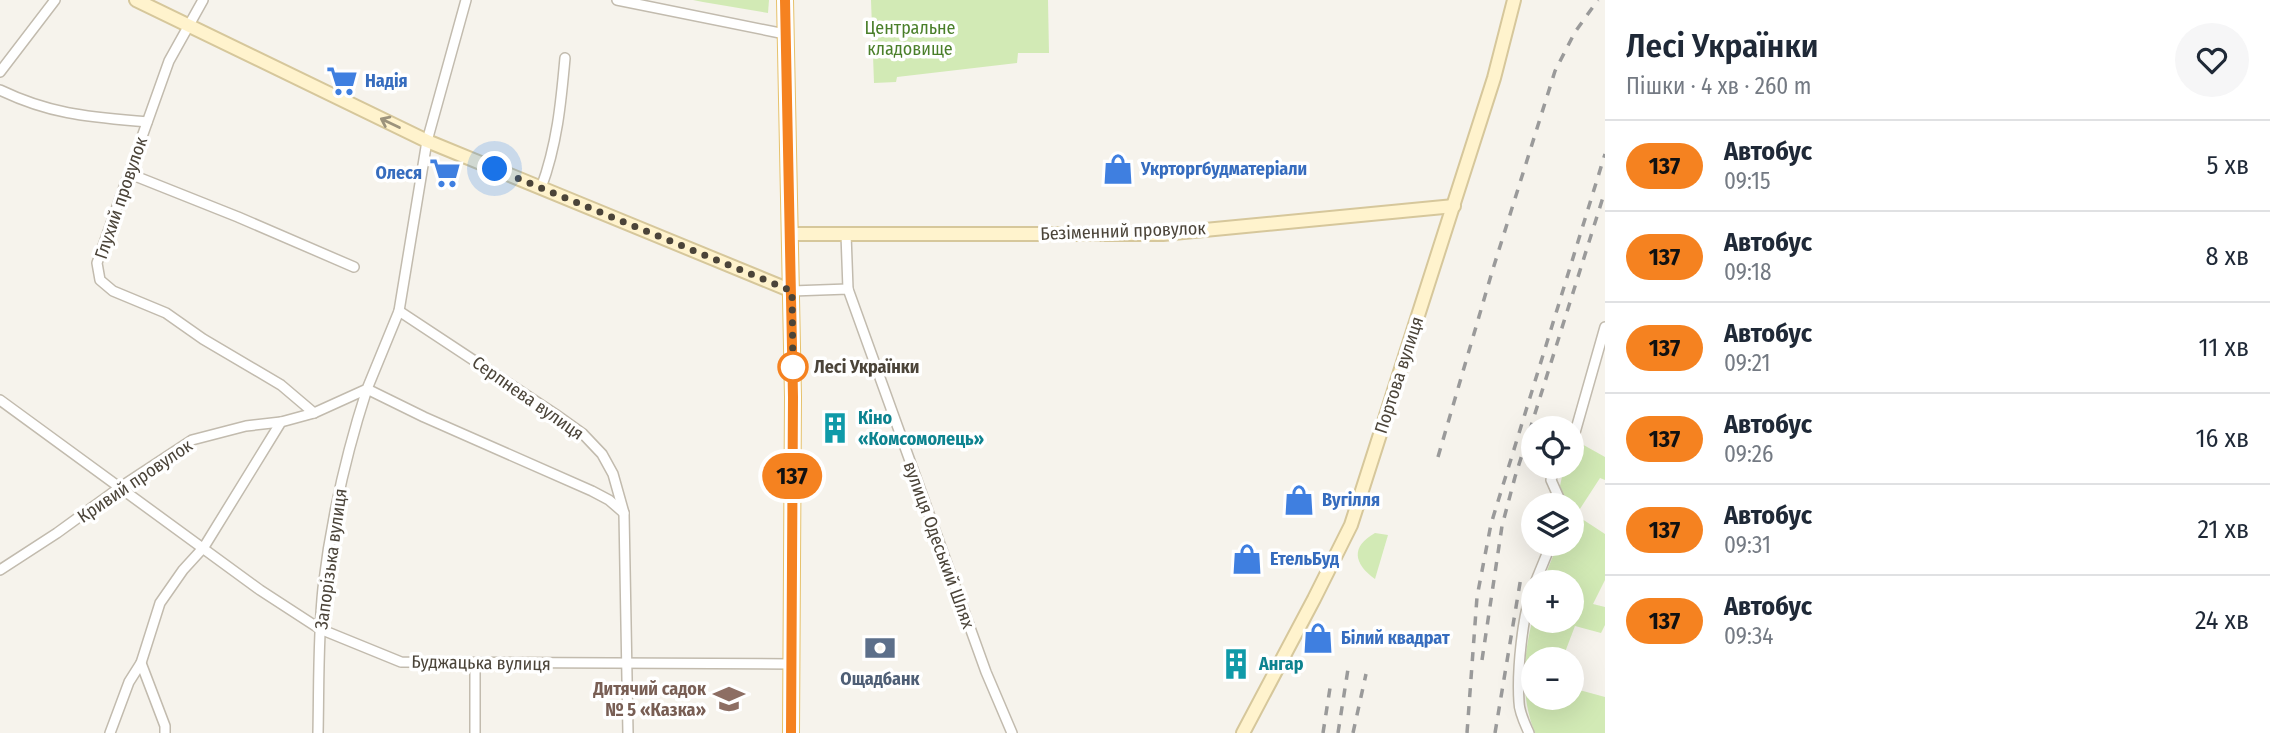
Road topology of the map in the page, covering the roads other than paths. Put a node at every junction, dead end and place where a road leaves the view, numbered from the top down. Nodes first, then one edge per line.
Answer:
1 (55, 0) edge
2 (136, 0) edge
3 (203, 0) edge
4 (466, 0) edge
5 (617, 0) edge
6 (785, 0) edge
7 (1514, 0) edge
8 (189, 26) junction
9 (785, 34) junction
10 (565, 58) dead end
11 (0, 72) edge
12 (0, 90) edge
13 (147, 122) junction
14 (427, 141) junction
15 (130, 174) junction
16 (541, 188) junction
17 (1454, 206) junction
18 (791, 234) junction
19 (846, 234) junction
20 (354, 267) dead end
21 (848, 289) junction
22 (792, 291) junction
23 (399, 311) junction
24 (1605, 327) edge
25 (367, 389) junction
26 (0, 400) edge
27 (314, 413) junction
28 (1580, 416) edge
29 (281, 422) junction
30 (119, 488) junction
31 (624, 513) junction
32 (204, 547) junction
33 (0, 570) edge
34 (320, 629) junction
35 (1523, 633) edge
36 (141, 663) junction
37 (627, 663) junction
38 (474, 664) junction
39 (791, 664) junction
40 (110, 733) edge
41 (165, 733) edge
42 (318, 733) edge
43 (475, 733) edge
44 (628, 733) edge
45 (791, 733) edge
46 (1012, 733) edge
47 (1243, 733) edge
48 (1529, 733) edge

1 - 11 street
2 - 8 street
3 - 8 street, Глухий провулок
4 - 14 street, Запорізька вулиця
5 - 9 street
6 - 9 main road
7 - 17 street, Портова вулиця
8 - 13 street, Глухий провулок
14 -> 8 street
9 - 18 main road
10 - 16 street
12 - 13 street
13 - 15 street, Глухий провулок
14 - 16 street
14 - 23 street, Запорізька вулиця
15 - 20 street
15 - 27 street, Глухий провулок
16 - 22 street
17 - 19 street, Безіменний провулок
17 - 47 street, Портова вулиця
18 - 19 street, Безіменний провулок
18 - 22 main road
19 - 21 street, вулиця Одеський Шлях
21 - 22 street
21 - 46 street, вулиця Одеський Шлях
22 - 39 main road
23 - 25 street, Запорізька вулиця
23 - 31 street, Серпнева вулиця
24 - 28 street
25 - 27 street, Кривий провулок
25 - 31 street
25 - 34 street, Запорізька вулиця
26 - 30 street, Буджацька вулиця
27 - 29 street, Кривий провулок
29 - 30 street, Кривий провулок
29 - 32 street
30 - 32 street, Буджацька вулиця
30 - 33 street, Кривий провулок
31 - 37 street, Серпнева вулиця
32 - 34 street, Буджацька вулиця
32 - 36 street
34 - 38 street, Буджацька вулиця
34 - 42 street, Запорізька вулиця
35 - 48 street
36 - 40 street
36 - 41 street
37 - 38 street, Буджацька вулиця
37 - 39 street, Буджацька вулиця
37 - 44 street, Серпнева вулиця
38 - 43 street
39 - 45 main road

